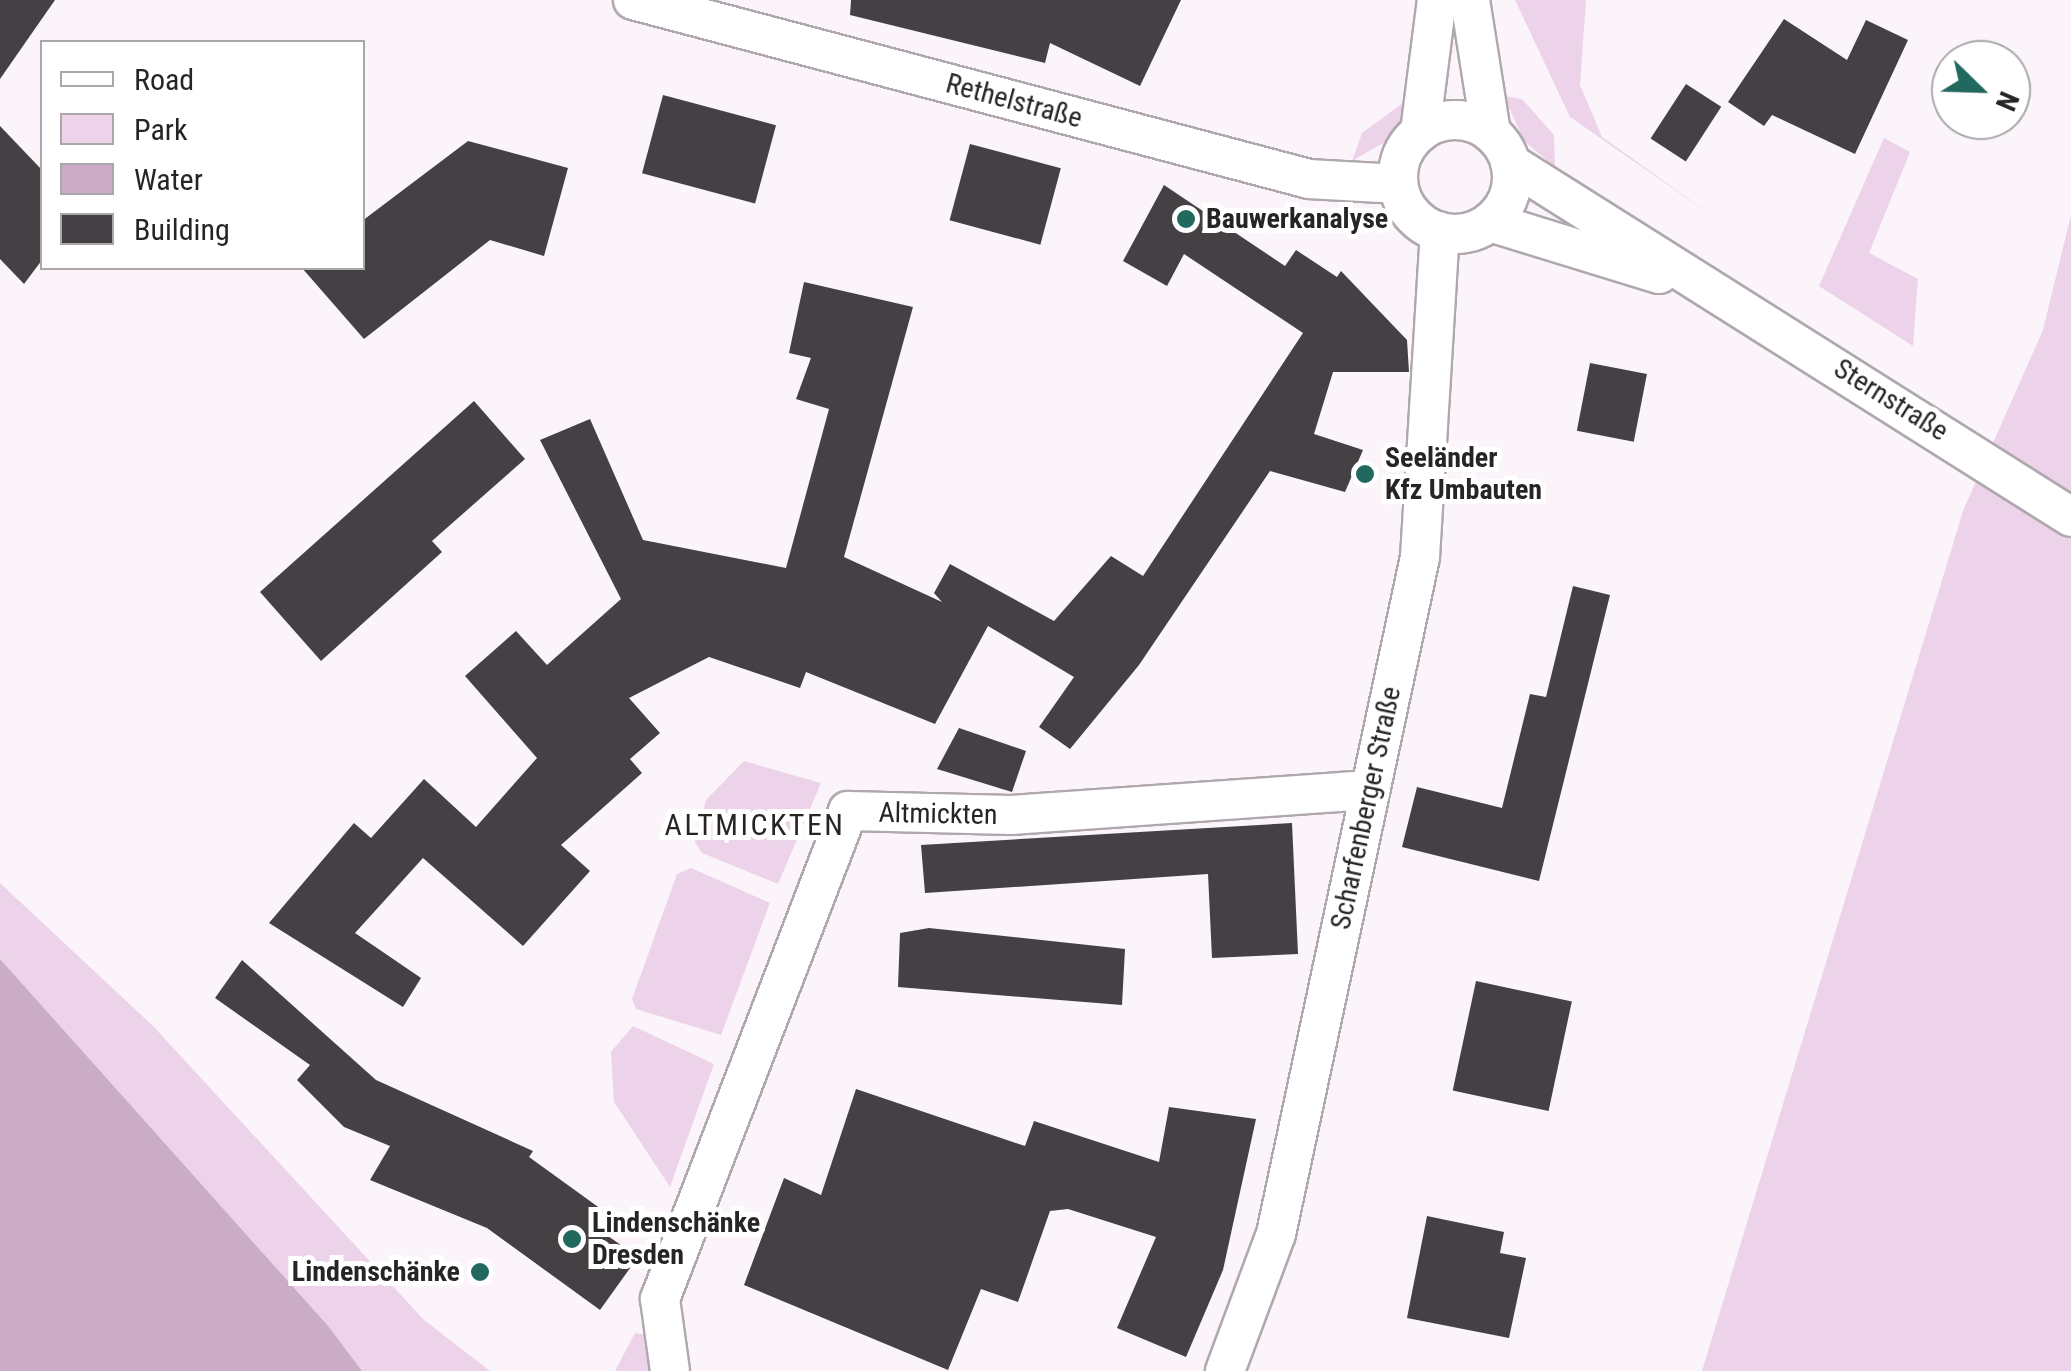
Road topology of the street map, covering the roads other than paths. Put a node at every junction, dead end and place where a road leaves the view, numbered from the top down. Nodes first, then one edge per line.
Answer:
1 (633, 0) edge
2 (1437, 0) edge
3 (1470, 0) edge
4 (1420, 132) junction
5 (1501, 148) junction
6 (1398, 184) junction
7 (1490, 222) junction
8 (1440, 232) junction
9 (1706, 289) junction
10 (2071, 517) edge
11 (1370, 790) junction
12 (670, 1371) edge
13 (1224, 1371) edge

1 - 6 street, Rethelstraße
2 - 4 street
3 - 5 street
4 - 5 street
4 - 6 street
5 - 7 street
5 - 9 street, Sternstraße
6 - 8 street
7 - 8 street
7 - 9 street, Sternstraße
8 - 11 street, Scharfenberger Straße
9 - 10 street, Sternstraße
11 - 12 street, Altmickten
11 - 13 street, Scharfenberger Straße

